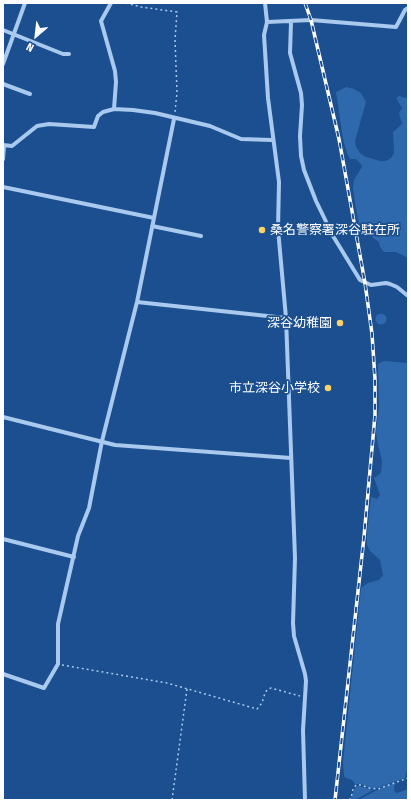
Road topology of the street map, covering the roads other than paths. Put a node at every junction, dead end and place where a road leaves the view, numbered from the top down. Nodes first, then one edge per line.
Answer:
1 (25, 3) edge
2 (111, 3) edge
3 (265, 3) edge
4 (408, 8) edge
5 (267, 22) junction
6 (290, 22) junction
7 (3, 30) edge
8 (14, 34) junction
9 (69, 54) dead end
10 (3, 64) edge
11 (3, 84) edge
12 (30, 94) dead end
13 (114, 109) junction
14 (174, 119) junction
15 (272, 140) junction
16 (4, 145) edge
17 (3, 159) edge
18 (3, 187) edge
19 (154, 218) junction
20 (152, 226) junction
21 (201, 236) dead end
22 (408, 296) edge
23 (137, 302) junction
24 (286, 318) junction
25 (3, 417) edge
26 (102, 441) junction
27 (291, 458) junction
28 (3, 539) edge
29 (74, 557) junction
30 (3, 674) edge
31 (305, 800) edge

1 - 8 street
2 - 13 street
3 - 5 street
4 - 6 street
5 - 6 street
5 - 15 street
6 - 22 street
7 - 8 street
8 - 9 street
8 - 10 street
11 - 12 street
13 - 14 street
13 - 16 street
14 - 15 street
14 - 19 street
15 - 24 street
16 - 17 street
18 - 19 street
19 - 20 street
20 - 21 street
20 - 23 street
23 - 24 street
23 - 26 street
24 - 27 street
25 - 26 street
26 - 27 street
26 - 29 street
27 - 31 street
28 - 29 street
29 - 30 street

